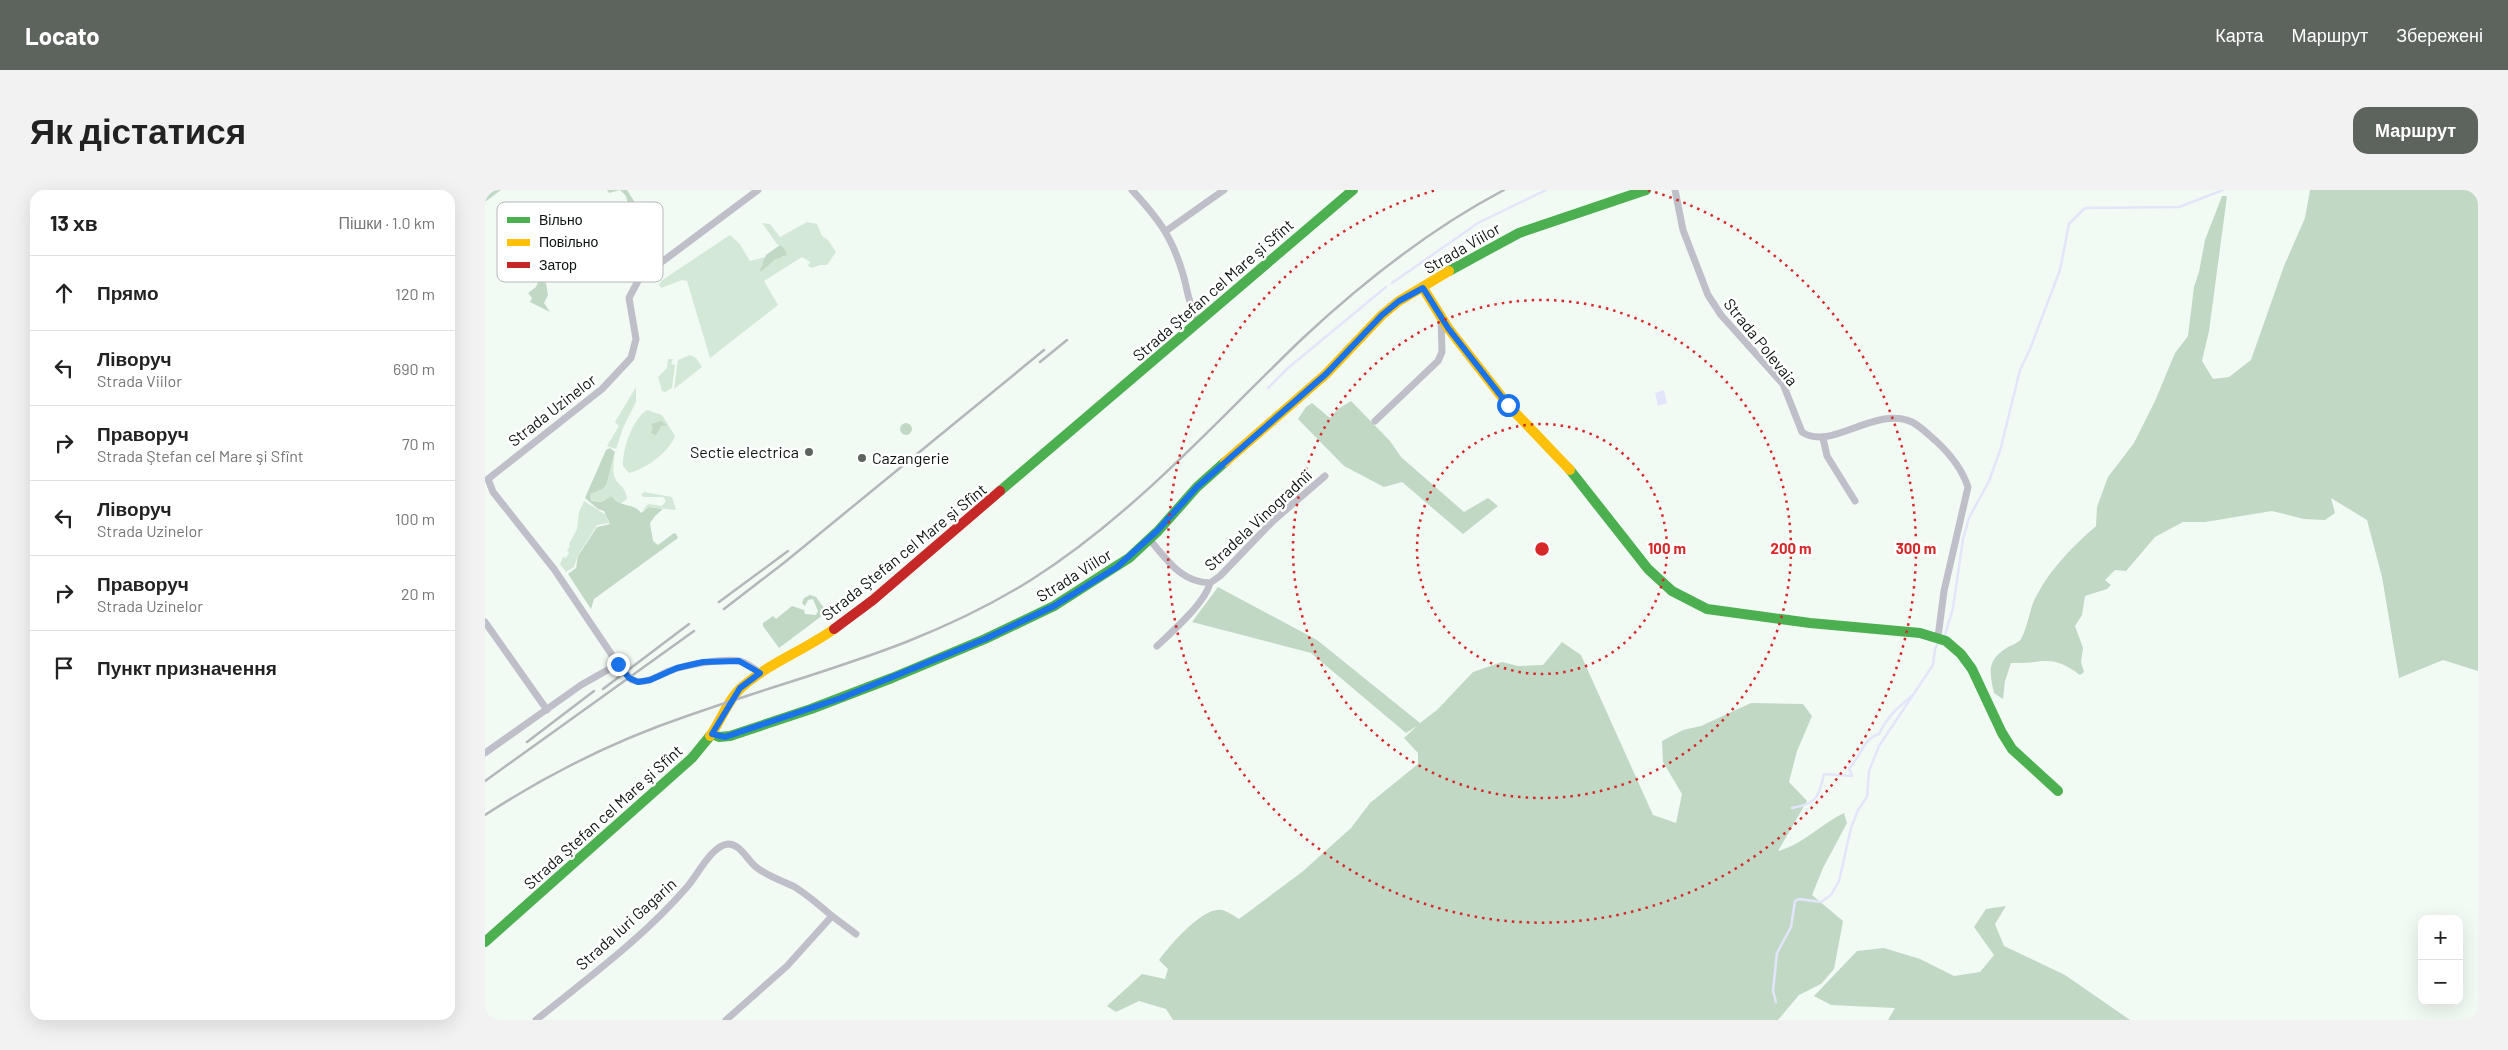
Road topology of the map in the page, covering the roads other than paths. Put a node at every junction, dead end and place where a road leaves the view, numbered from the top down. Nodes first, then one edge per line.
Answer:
1 (758, 190) edge
2 (1131, 190) edge
3 (1224, 190) edge
4 (1353, 190) edge
5 (1646, 190) edge
6 (1675, 190) edge
7 (1166, 231) junction
8 (663, 261) edge
9 (637, 282) edge
10 (1423, 288) junction
11 (1441, 316) junction
12 (1199, 322) junction
13 (1375, 421) dead end
14 (1823, 438) junction
15 (1325, 476) dead end
16 (487, 478) edge
17 (1855, 501) dead end
18 (1149, 540) junction
19 (1210, 583) junction
20 (485, 622) edge
21 (1938, 637) junction
22 (1157, 646) dead end
23 (618, 664) junction
24 (760, 673) junction
25 (547, 710) junction
26 (712, 734) junction
27 (485, 753) edge
28 (2058, 790) dead end
29 (832, 916) junction
30 (857, 934) dead end
31 (485, 942) edge
32 (536, 1020) edge
33 (726, 1020) edge

1 - 8 street, Strada Uzinelor
2 - 7 street
3 - 7 street
4 - 12 street, Strada Ştefan cel Mare şi Sfînt
5 - 10 street, Strada Viilor
6 - 14 street, Strada Polevaia
7 - 12 street
9 - 16 street, Strada Uzinelor
10 - 11 street
10 - 18 street, Strada Viilor
11 - 13 street
11 - 21 street
12 - 24 street, Strada Ştefan cel Mare şi Sfînt
14 - 17 street
14 - 21 street
15 - 19 street, Stradela Vinogradnîi
16 - 23 street, Strada Uzinelor
18 - 19 street, Stradela Vinogradnîi
18 - 26 street, Strada Viilor
19 - 22 street, Stradela Vinogradnîi
20 - 25 street
21 - 28 street
23 - 24 street, Strada Uzinelor
23 - 25 street
24 - 26 street, Strada Ştefan cel Mare şi Sfînt
25 - 27 street
26 - 31 street, Strada Ştefan cel Mare şi Sfînt
29 - 30 street
29 - 32 street, Strada Iuri Gagarin
29 - 33 street

